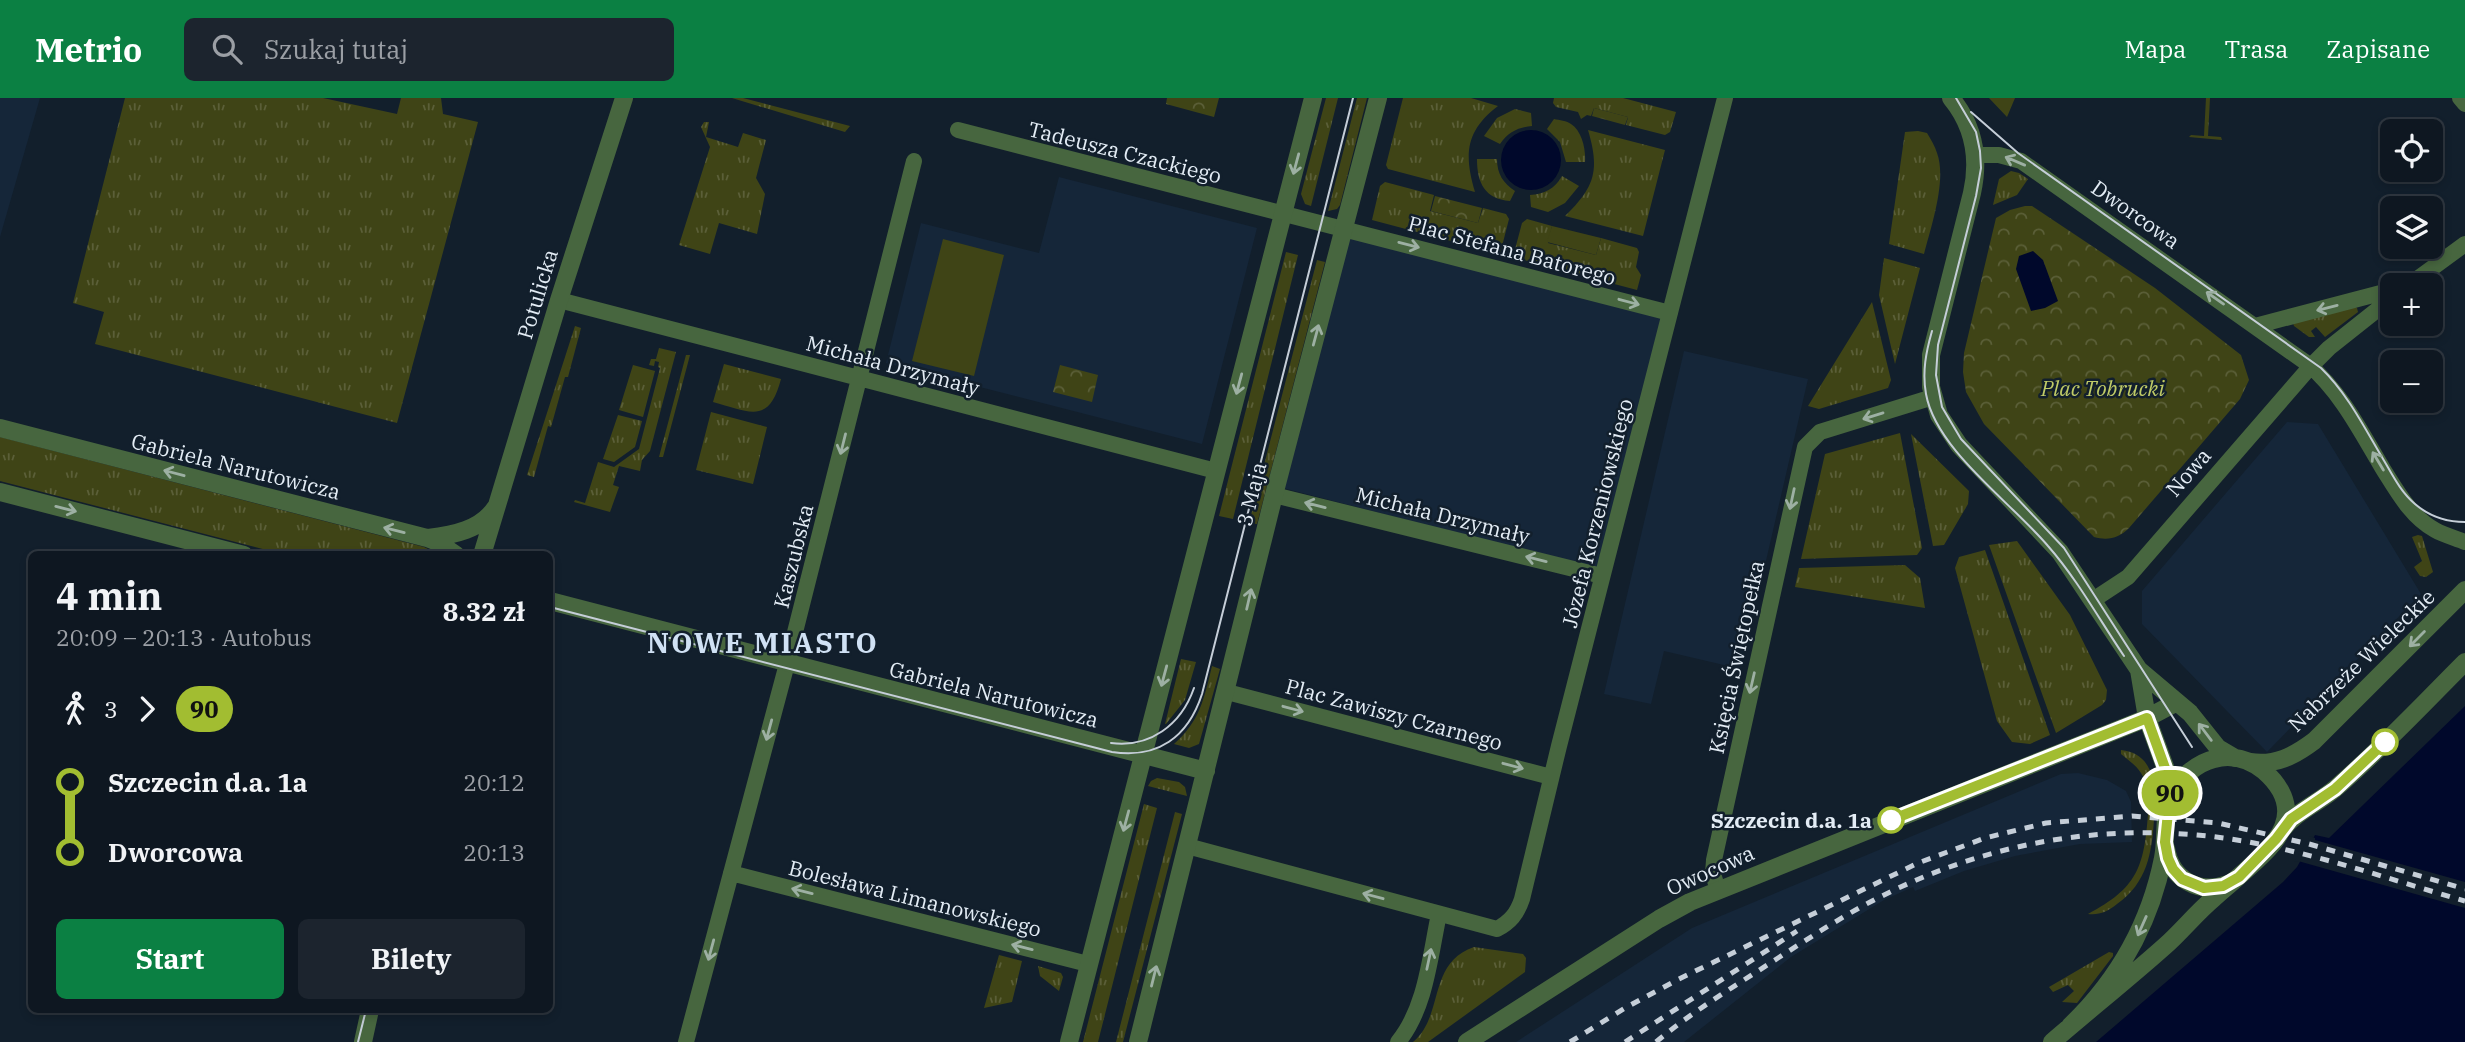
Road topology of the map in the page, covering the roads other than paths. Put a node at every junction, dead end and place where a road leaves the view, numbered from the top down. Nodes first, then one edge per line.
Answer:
1 (624, 98) edge
2 (1313, 98) edge
3 (1378, 98) edge
4 (1725, 98) edge
5 (1951, 98) edge
6 (2460, 98) edge
7 (2465, 104) edge
8 (958, 130) dead end
9 (1976, 155) junction
10 (914, 161) dead end
11 (1283, 213) junction
12 (1343, 228) junction
13 (2465, 244) edge
14 (2425, 273) edge
15 (2380, 293) edge
16 (559, 300) junction
17 (2380, 308) edge
18 (1670, 313) junction
19 (2255, 326) junction
20 (2311, 366) junction
21 (859, 378) junction
22 (1933, 397) junction
23 (0, 428) edge
24 (1216, 471) junction
25 (0, 492) edge
26 (1274, 495) junction
27 (498, 504) junction
28 (427, 538) junction
29 (2463, 541) edge
30 (229, 551) edge
31 (449, 551) edge
32 (483, 551) edge
33 (1602, 576) junction
34 (2465, 590) edge
35 (2093, 600) junction
36 (553, 602) edge
37 (553, 614) edge
38 (604, 616) junction
39 (2465, 662) edge
40 (787, 664) junction
41 (2139, 670) junction
42 (1227, 692) junction
43 (2177, 702) junction
44 (2147, 718) junction
45 (1143, 755) junction
46 (2240, 759) junction
47 (1206, 771) junction
48 (1551, 777) junction
49 (2169, 800) junction
50 (2282, 830) junction
51 (2165, 838) junction
52 (1186, 846) junction
53 (731, 873) junction
54 (2233, 882) junction
55 (1718, 890) junction
56 (1439, 914) junction
57 (1088, 964) junction
58 (369, 1013) edge
59 (2070, 1026) junction
60 (363, 1042) edge
61 (686, 1042) edge
62 (1069, 1042) edge
63 (1138, 1042) edge
64 (1398, 1042) edge
65 (1467, 1042) edge
66 (2052, 1042) edge

1 - 16 street, Potulicka
2 -> 11 street, 3 Maja
3 - 12 street, 3 Maja
4 - 18 street, Józefa Korzeniowskiego
5 - 9 street
6 - 7 street
8 - 11 street, Tadeusza Czackiego
19 -> 9 street, Dworcowa
9 - 22 street
10 - 21 street, Kaszubska
11 - 12 street
11 -> 24 street, 3 Maja
12 -> 18 street, Plac Stefana Batorego
26 -> 12 street, 3 Maja
13 - 14 street
15 -> 19 street
16 - 21 street, Michała Drzymały
16 - 27 street, Potulicka
17 - 20 street, Nowa
18 - 33 street, Józefa Korzeniowskiego
19 - 20 street, Dworcowa
29 -> 20 street, Dworcowa
20 - 35 street, Nowa
21 - 24 street, Michała Drzymały
21 -> 40 street, Kaszubska
22 - 35 street
22 -> 55 street, Księcia Świętopełka
28 -> 23 street, Gabriela Narutowicza
24 -> 45 street, 3 Maja
25 -> 30 street
33 -> 26 street, Michała Drzymały
42 -> 26 street, 3 Maja
27 - 28 street
27 - 32 street, Potulicka
28 - 31 street, Gabriela Narutowicza
33 - 48 street, Józefa Korzeniowskiego
34 -> 46 street, Nabrzeże Wieleckie
35 - 41 street
36 - 38 street, Gabriela Narutowicza
37 - 38 street
38 - 40 street, Gabriela Narutowicza
39 - 50 street
40 - 45 street, Gabriela Narutowicza
40 -> 53 street, Kaszubska
41 - 43 street
41 - 44 street
42 - 47 street, 3 Maja
42 -> 48 street, Plac Zawiszy Czarnego
43 - 44 street
46 -> 43 street
44 - 49 street
44 - 55 street, Owocowa
45 - 47 street
45 -> 57 street, 3 Maja
46 - 49 street
46 - 50 street
47 - 52 street, 3 Maja
48 - 56 street, Józefa Korzeniowskiego
49 - 51 street
50 - 54 street
51 - 54 street
51 -> 59 street
56 -> 52 street
63 -> 52 street, 3 Maja
57 -> 53 street, Bolesława Limanowskiego
53 -> 61 street, Kaszubska
54 - 59 street
55 - 65 street, Owocowa
64 -> 56 street
57 - 62 street, 3 Maja
58 - 60 street
59 - 66 street

